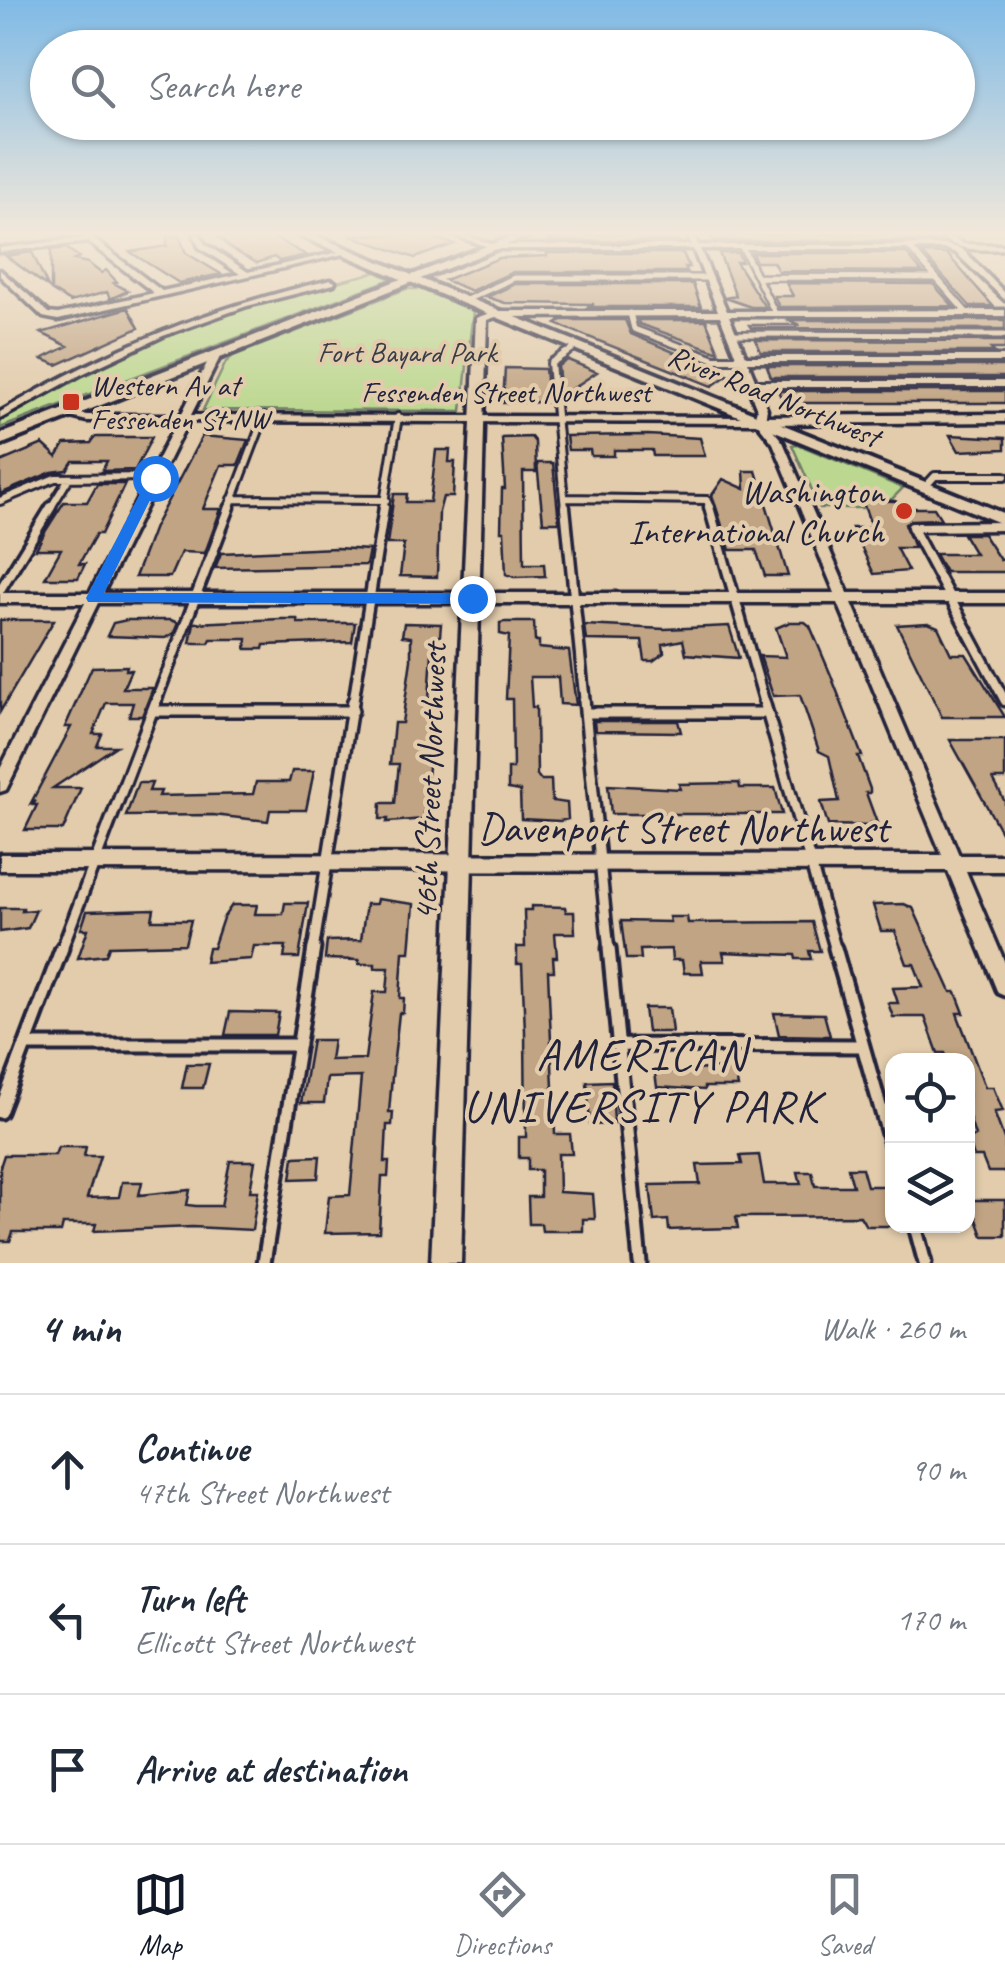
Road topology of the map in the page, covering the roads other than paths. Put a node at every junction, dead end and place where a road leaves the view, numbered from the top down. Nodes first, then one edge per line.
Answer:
1 (25, 293) edge
2 (165, 293) edge
3 (284, 293) edge
4 (379, 293) edge
5 (444, 293) edge
6 (482, 293) edge
7 (715, 293) edge
8 (765, 293) edge
9 (949, 293) edge
10 (161, 294) joint
11 (464, 301) junction
12 (630, 313) junction
13 (724, 313) junction
14 (775, 313) junction
15 (967, 313) junction
16 (1005, 313) edge
17 (495, 314) junction
18 (732, 334) junction
19 (1005, 335) edge
20 (577, 346) junction
21 (216, 356) junction
22 (743, 359) junction
23 (1005, 359) edge
24 (753, 384) junction
25 (1005, 384) edge
26 (67, 412) junction
27 (0, 416) edge
28 (186, 417) junction
29 (264, 417) junction
30 (398, 418) junction
31 (478, 418) junction
32 (557, 418) junction
33 (1005, 418) edge
34 (760, 420) junction
35 (0, 440) edge
36 (1005, 476) edge
37 (69, 478) junction
38 (155, 478) junction
39 (925, 487) junction
40 (564, 498) junction
41 (232, 500) junction
42 (386, 500) junction
43 (0, 501) edge
44 (1005, 523) edge
45 (0, 590) edge
46 (0, 598) edge
47 (94, 598) junction
48 (194, 598) junction
49 (370, 598) junction
50 (472, 598) junction
51 (572, 598) junction
52 (734, 598) junction
53 (843, 598) junction
54 (950, 598) junction
55 (1005, 598) edge
56 (1005, 700) edge
57 (152, 710) junction
58 (352, 711) junction
59 (584, 712) junction
60 (767, 713) junction
61 (0, 786) edge
62 (0, 862) edge
63 (94, 862) junction
64 (328, 862) junction
65 (461, 862) junction
66 (600, 862) junction
67 (810, 862) junction
68 (954, 862) junction
69 (1005, 862) edge
70 (1005, 986) edge
71 (299, 1044) junction
72 (25, 1045) junction
73 (619, 1045) junction
74 (863, 1046) junction
75 (0, 1112) edge
76 (891, 1143) edge
77 (916, 1233) edge
78 (264, 1263) edge
79 (446, 1263) edge
80 (640, 1263) edge
81 (925, 1263) edge

1 - 10 street
2 - 10 street
3 - 27 street
4 - 21 main road
5 - 11 main road, River Road Northwest
6 - 11 lane
7 - 13 street
8 - 14 lane
9 - 15 lane
11 - 17 main road, River Road Northwest
12 - 13 street
12 - 17 street
12 - 22 lane
13 - 14 street
13 - 18 street
14 - 15 street
15 - 16 street
17 - 20 main road, River Road Northwest
17 - 31 street, 46th Street Northwest
18 - 19 lane
18 - 22 street
20 - 32 lane
20 - 34 main road, River Road Northwest
21 - 26 main road
21 - 28 street
22 - 23 street
22 - 24 street
24 - 25 lane
24 - 34 street
26 - 28 street, Fessenden Street Northwest
26 - 35 main road
28 - 29 street, Fessenden Street Northwest
28 - 38 street
29 - 30 street, Fessenden Street Northwest
29 - 41 lane
30 - 31 street, Fessenden Street Northwest
30 - 42 lane
31 - 32 street, Fessenden Street Northwest
31 - 50 street, 46th Street Northwest
32 - 34 street, Fessenden Street Northwest
32 - 40 lane
33 - 34 street, Fessenden Street Northwest
34 - 39 main road, River Road Northwest
34 - 53 street
36 - 39 lane
37 - 38 lane
37 - 43 lane
37 - 45 lane
38 - 47 street
39 - 44 main road, River Road Northwest
40 - 51 lane
40 - 52 lane
41 - 42 lane
41 - 48 lane
42 - 49 lane
44 - 54 lane
46 - 47 street
47 - 48 street
47 - 61 street
48 - 49 street
48 - 57 lane
49 - 50 street
49 - 58 lane
50 - 51 street
50 - 65 street, 46th Street Northwest
51 - 52 street
51 - 59 lane
52 - 53 street
52 - 60 lane
53 - 54 street
53 - 68 street
54 - 55 street
54 - 56 lane
57 - 58 lane
57 - 63 lane
58 - 64 lane
59 - 60 lane
59 - 66 lane
60 - 67 lane
62 - 63 street, Davenport Street Northwest
63 - 64 street, Davenport Street Northwest
63 - 72 lane
64 - 65 street, Davenport Street Northwest
64 - 71 lane
65 - 66 street, Davenport Street Northwest
65 - 79 street, 46th Street Northwest
66 - 67 street, Davenport Street Northwest
66 - 73 lane
67 - 68 street, Davenport Street Northwest
67 - 74 lane
68 - 69 street, Davenport Street Northwest
68 - 70 street
71 - 72 lane
71 - 78 lane
72 - 75 lane
73 - 74 lane
73 - 80 lane
74 - 76 lane
77 - 81 lane

